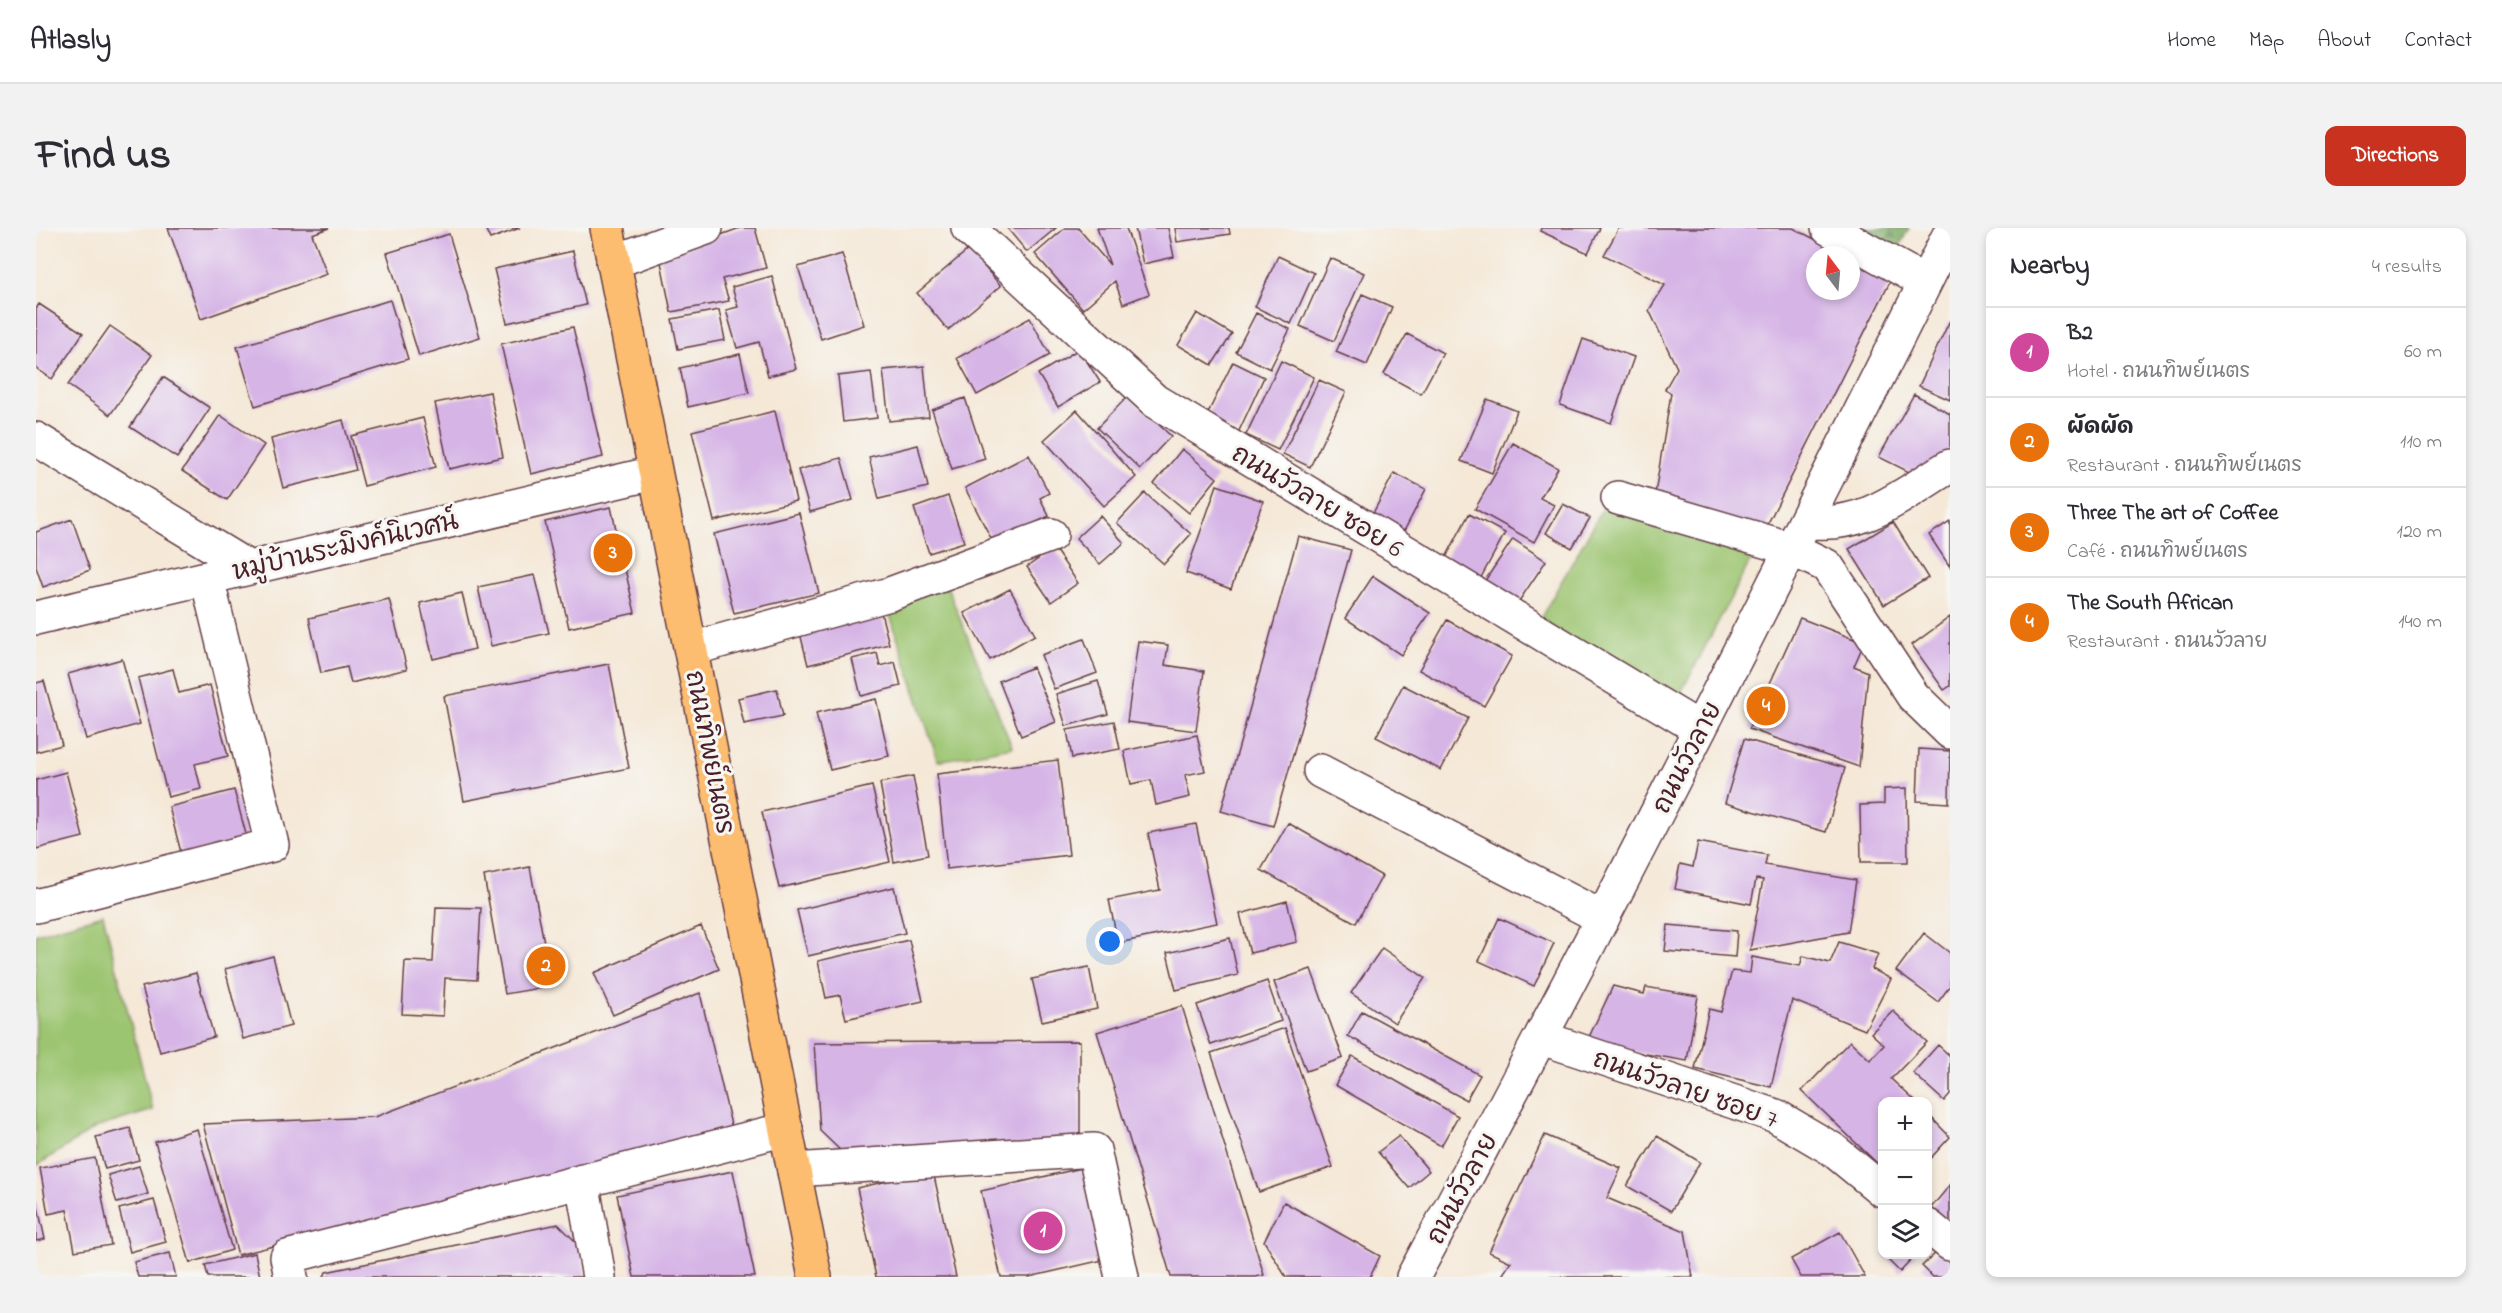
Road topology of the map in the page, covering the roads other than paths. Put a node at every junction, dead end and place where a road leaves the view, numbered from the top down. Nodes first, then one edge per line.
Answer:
1 (607, 228) edge
2 (706, 228) edge
3 (968, 228) edge
4 (1828, 228) edge
5 (1950, 233) edge
6 (614, 262) junction
7 (1925, 282) junction
8 (36, 439) edge
9 (1950, 466) edge
10 (654, 473) junction
11 (1618, 498) dead end
12 (1799, 535) junction
13 (1051, 536) dead end
14 (249, 568) junction
15 (207, 578) junction
16 (36, 618) edge
17 (691, 649) junction
18 (1700, 729) junction
19 (1950, 732) edge
20 (1320, 771) dead end
21 (36, 906) edge
22 (1603, 918) junction
23 (1542, 1038) junction
24 (786, 1129) junction
25 (794, 1170) junction
26 (582, 1181) junction
27 (1878, 1187) edge
28 (1932, 1229) edge
29 (1950, 1244) edge
30 (291, 1277) edge
31 (599, 1277) edge
32 (815, 1277) edge
33 (1122, 1277) edge
34 (1413, 1277) edge

1 - 6 main road, ถนนทิพย์เนตร
2 - 6 street
3 - 18 street, ถนนวัวลาย ซอย 6
4 - 7 street
5 - 7 street, ถนนวัวลาย
6 - 10 main road, ถนนทิพย์เนตร
7 - 12 street, ถนนวัวลาย
8 - 14 street
9 - 12 street
10 - 14 street, หมู่บ้านระมิงค์นิเวศน์
10 - 17 main road, ถนนทิพย์เนตร
11 - 12 street
12 - 18 street, ถนนวัวลาย
12 - 19 street
13 - 17 street
14 - 15 street, หมู่บ้านระมิงค์นิเวศน์
15 - 16 street, หมู่บ้านระมิงค์นิเวศน์
15 - 21 street
17 - 24 main road, ถนนทิพย์เนตร
18 - 22 street, ถนนวัวลาย
20 - 22 street
22 - 23 street, ถนนวัวลาย
23 - 27 street, ถนนวัวลาย ซอย 7
23 - 34 street, ถนนวัวลาย
24 - 25 main road, ถนนทิพย์เนตร
24 - 26 street
25 - 32 main road, ถนนทิพย์เนตร
25 - 33 street
26 - 30 street
26 - 31 street
28 - 29 street

